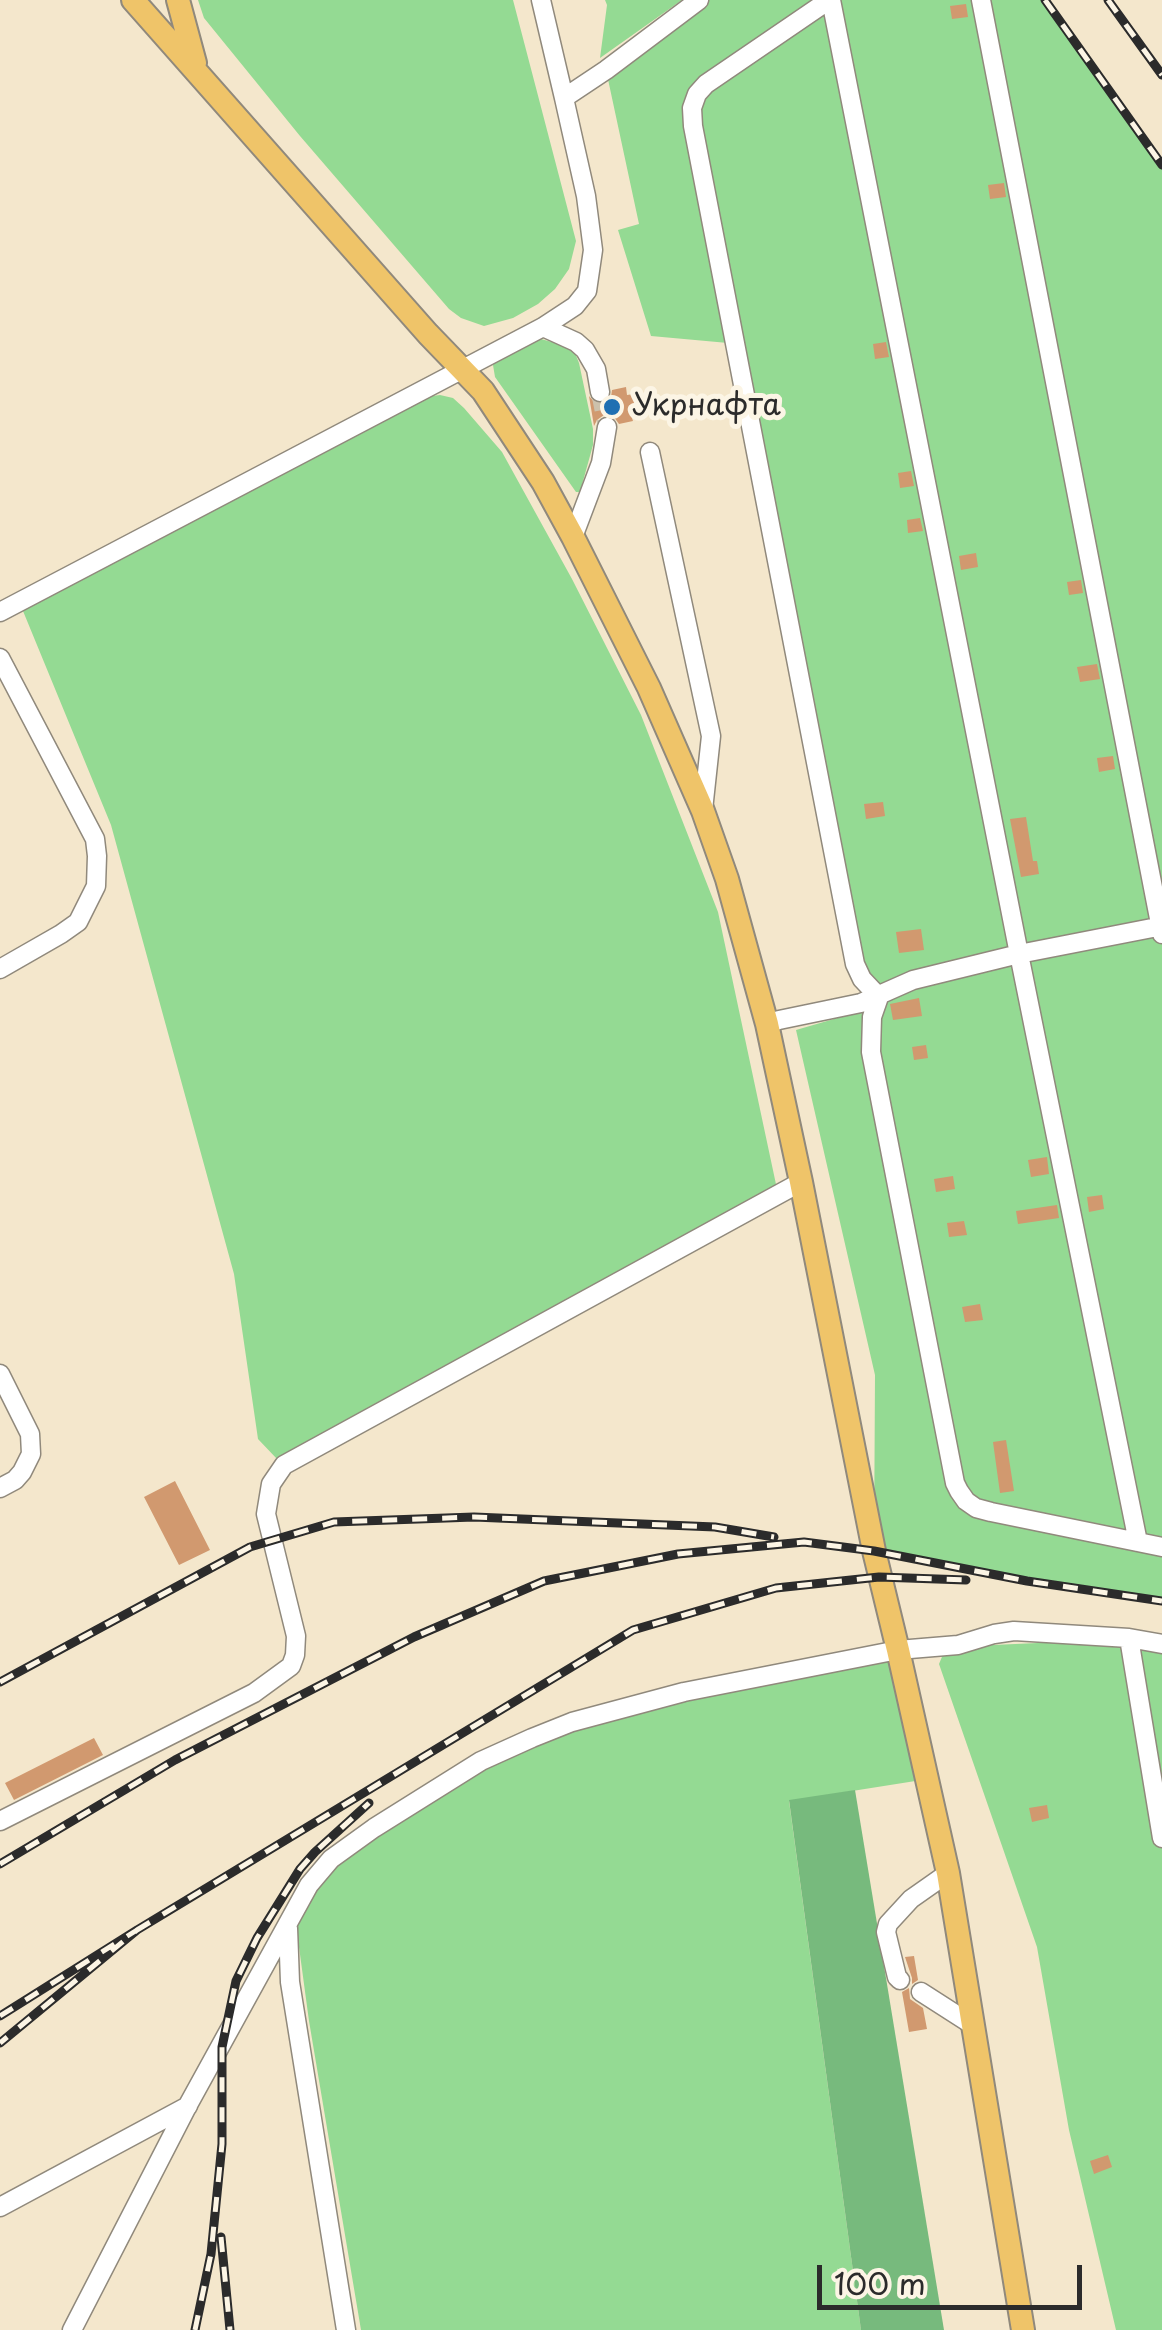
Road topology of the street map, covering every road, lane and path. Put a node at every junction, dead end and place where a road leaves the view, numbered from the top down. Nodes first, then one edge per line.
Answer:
1 (133, 0) edge
2 (178, 0) edge
3 (541, 0) edge
4 (699, 0) edge
5 (830, 0) edge
6 (981, 0) edge
7 (197, 71) junction
8 (564, 98) junction
9 (543, 327) junction
10 (463, 368) junction
11 (600, 392) tunnel mouth
12 (607, 426) tunnel mouth
13 (650, 452) dead end
14 (573, 537) junction
15 (0, 612) edge
16 (0, 658) edge
17 (703, 812) junction
18 (1162, 929) edge
19 (1019, 954) junction
20 (0, 969) edge
21 (879, 997) junction
22 (767, 1024) junction
23 (801, 1182) junction
24 (0, 1374) edge
25 (0, 1488) edge
26 (1138, 1542) junction
27 (1162, 1547) edge
28 (1128, 1638) junction
29 (1162, 1644) edge
30 (898, 1650) junction
31 (0, 1822) edge
32 (1162, 1838) edge
33 (948, 1872) junction
34 (288, 1923) junction
35 (900, 1980) dead end
36 (921, 1992) dead end
37 (974, 2026) junction
38 (188, 2105) junction
39 (0, 2207) edge
40 (72, 2330) edge
41 (346, 2330) edge
42 (1023, 2330) edge

1 - 7 main road
2 - 7 main road
3 - 8 street
4 - 8 street
5 - 19 street
5 - 21 street
6 - 18 street
7 - 10 main road
8 - 9 street
9 - 10 street
9 - 11 street
10 - 14 main road
10 - 15 street
12 - 14 street
13 - 17 street
14 - 17 main road
16 - 20 street
17 - 22 main road
18 - 19 street
19 - 21 street
19 - 26 street
21 - 22 street
21 - 26 street
22 - 23 main road
23 - 30 main road
23 - 31 street
24 - 25 street
26 - 27 street
28 - 29 street
28 - 30 street
28 - 32 street
30 - 33 main road
30 - 34 street
33 - 35 street
33 - 37 main road
34 - 38 street
34 - 41 street
36 - 37 street
37 - 42 main road
38 - 39 street
38 - 40 street

